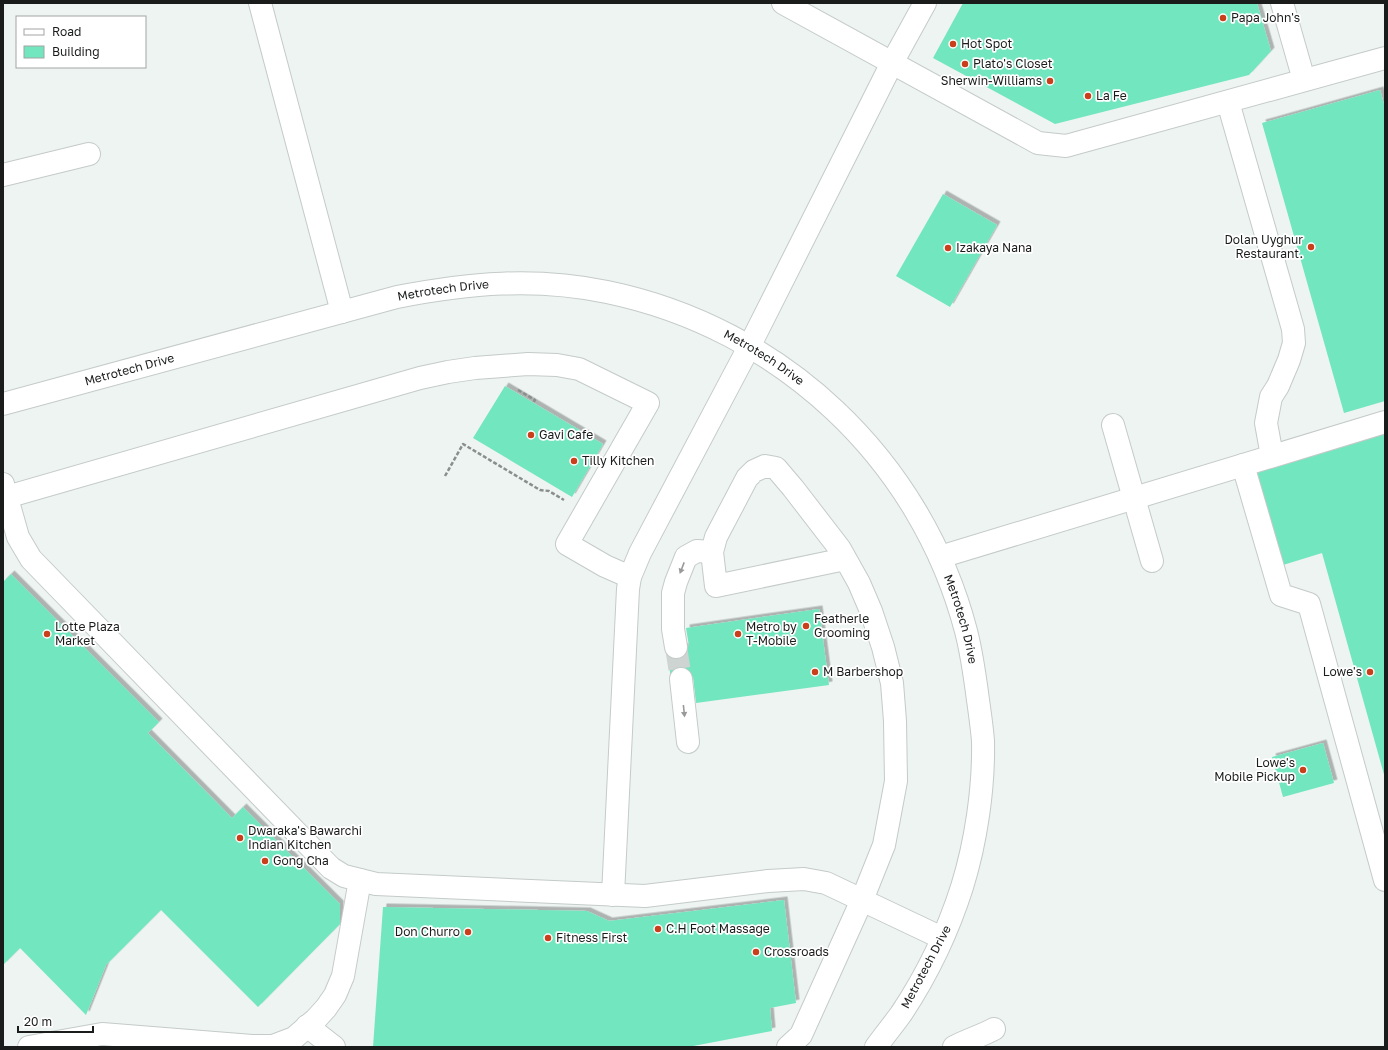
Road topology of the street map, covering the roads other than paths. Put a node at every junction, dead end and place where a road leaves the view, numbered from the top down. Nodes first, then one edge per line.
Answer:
1 (260, 3) edge
2 (783, 3) edge
3 (925, 3) edge
4 (1282, 3) edge
5 (1385, 58) edge
6 (892, 63) junction
7 (1304, 80) junction
8 (1228, 102) junction
9 (89, 154) dead end
10 (3, 175) edge
11 (342, 312) junction
12 (749, 347) junction
13 (3, 404) edge
14 (1385, 422) edge
15 (1112, 425) dead end
16 (1272, 456) junction
17 (1243, 465) junction
18 (4, 493) edge
19 (1133, 498) junction
20 (712, 552) junction
21 (940, 557) junction
22 (845, 559) junction
23 (1152, 561) dead end
24 (630, 578) junction
25 (676, 647) tunnel mouth
26 (681, 679) tunnel mouth
27 (688, 742) dead end
28 (360, 880) junction
29 (1385, 880) edge
30 (613, 895) junction
31 (862, 900) junction
32 (942, 938) junction
33 (307, 1026) junction
34 (994, 1029) dead end
35 (29, 1047) edge
36 (334, 1047) edge
37 (788, 1047) edge
38 (876, 1047) edge
39 (954, 1047) edge

1 - 11 street
2 - 6 street
3 - 6 street
4 - 7 street
5 - 7 street
6 - 8 street
6 - 12 street
7 - 8 street
8 - 16 street
9 - 10 street
11 - 12 street, Metrotech Drive
11 - 13 street, Metrotech Drive
12 - 21 street, Metrotech Drive
12 - 24 street
14 - 16 street
15 - 19 street
16 - 17 street
17 - 19 street
17 - 29 street
18 - 24 street
18 - 28 street
19 - 21 street
19 - 23 street
20 - 22 street
20 - 22 street
20 -> 25 street
21 - 32 street, Metrotech Drive
22 - 31 street
24 - 30 street
26 -> 27 street
28 - 30 street
28 - 33 street
30 - 31 street
31 - 32 street
31 - 37 street
32 - 38 street, Metrotech Drive
33 - 35 street
33 - 36 street
34 - 39 street

